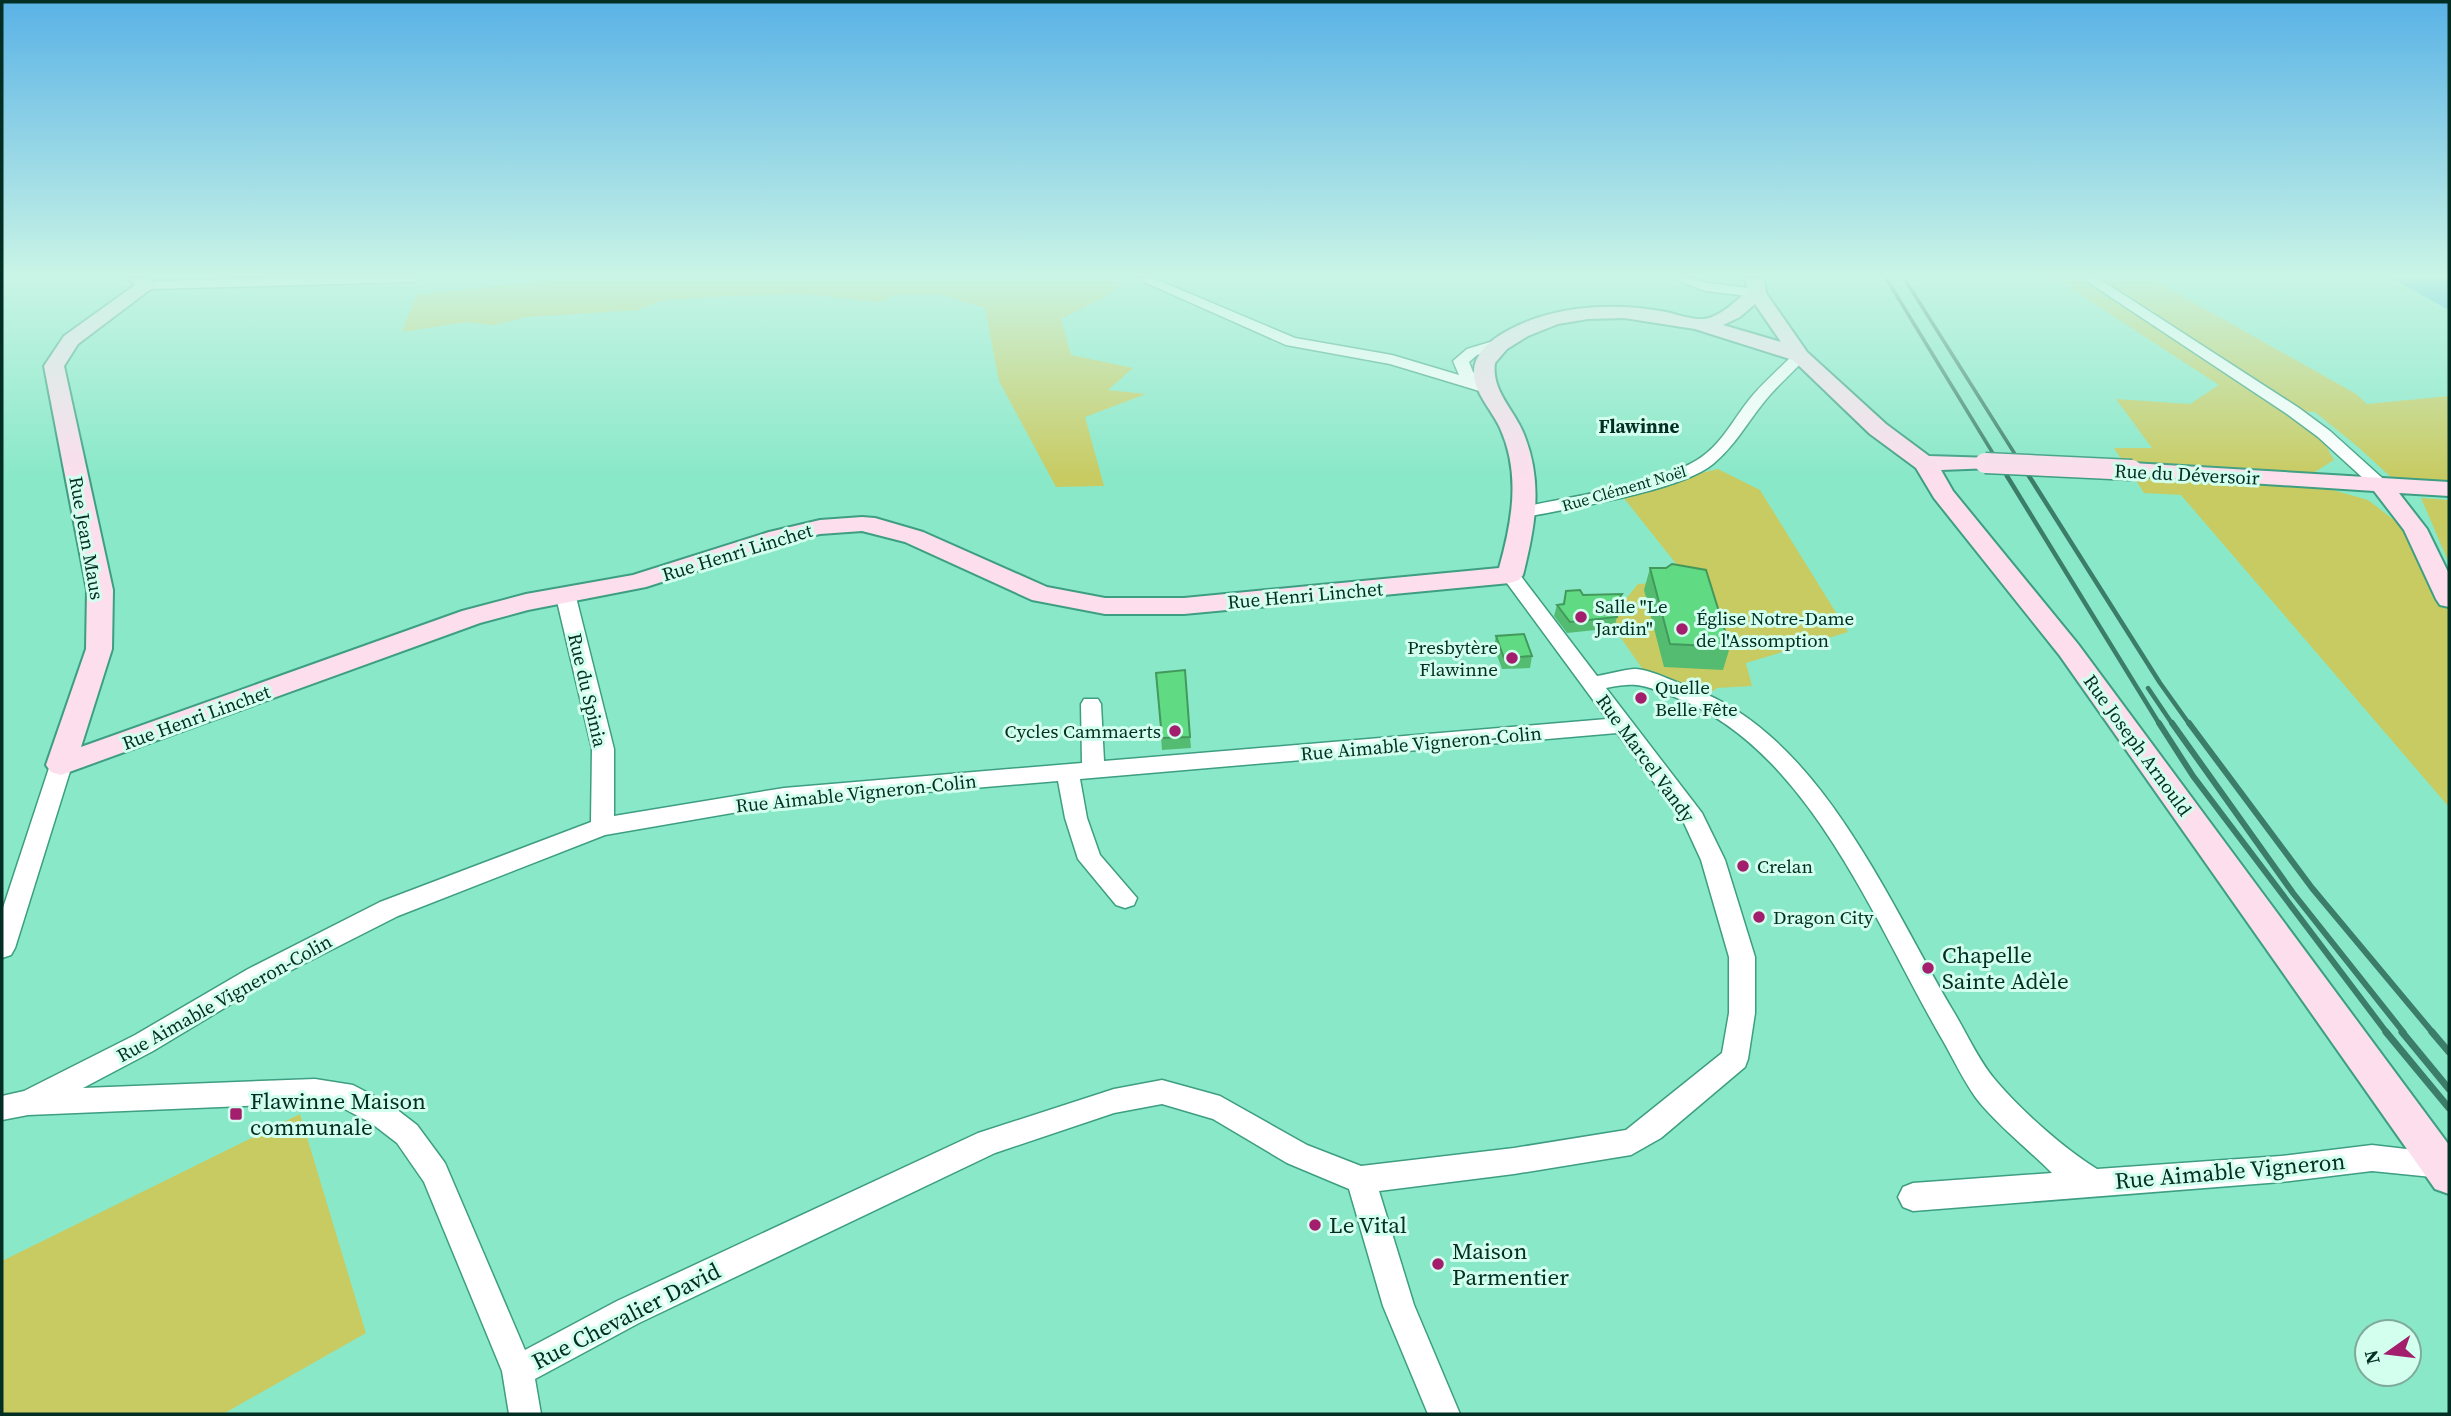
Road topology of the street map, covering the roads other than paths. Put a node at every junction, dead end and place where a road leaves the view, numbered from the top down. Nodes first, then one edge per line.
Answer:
1 (68, 344) edge
2 (1303, 344) edge
3 (1499, 344) edge
4 (1766, 344) edge
5 (1793, 344) edge
6 (2190, 344) edge
7 (1800, 356) junction
8 (1486, 388) junction
9 (1924, 463) junction
10 (2381, 485) junction
11 (2449, 489) edge
12 (1526, 512) junction
13 (1510, 575) junction
14 (566, 597) junction
15 (2449, 599) edge
16 (1591, 684) junction
17 (1091, 704) dead end
18 (1622, 725) junction
19 (61, 765) junction
20 (1093, 771) junction
21 (1068, 773) junction
22 (602, 827) junction
23 (1125, 898) dead end
24 (2, 948) edge
25 (15, 1106) edge
26 (2445, 1170) edge
27 (1361, 1180) junction
28 (2094, 1183) junction
29 (1913, 1197) dead end
30 (518, 1371) junction
31 (525, 1414) edge
32 (1444, 1414) edge

1 - 19 street, Rue Jean Maus
2 - 8 street
3 - 8 street
4 - 7 street
5 - 7 street
6 - 10 street
7 - 9 street, Rue Joseph Arnould
7 - 12 street, Rue Clément Noël
8 - 12 street
9 - 10 street, Rue du Déversoir, bridge
9 - 26 street, Rue Joseph Arnould
10 - 11 street, Rue du Déversoir
10 - 15 street
12 - 13 street
13 - 14 street, Rue Henri Linchet
13 - 16 street, Rue Marcel Vandy
14 - 19 street, Rue Henri Linchet
14 - 22 street, Rue du Spinia
16 - 18 street, Rue Marcel Vandy
16 - 28 street, Rue Aimable Vigneron
17 - 20 street
18 - 20 street, Rue Aimable Vigneron-Colin
18 - 27 street, Rue Marcel Vandy
19 - 24 street, Rue Jean Maus
20 - 21 street, Rue Aimable Vigneron-Colin
21 - 22 street, Rue Aimable Vigneron-Colin
21 - 23 street
22 - 25 street, Rue Aimable Vigneron-Colin
25 - 30 street, Rue Chevalier David
26 - 28 street, Rue Aimable Vigneron
27 - 30 street, Rue Chevalier David
27 - 32 street
28 - 29 street
30 - 31 street

